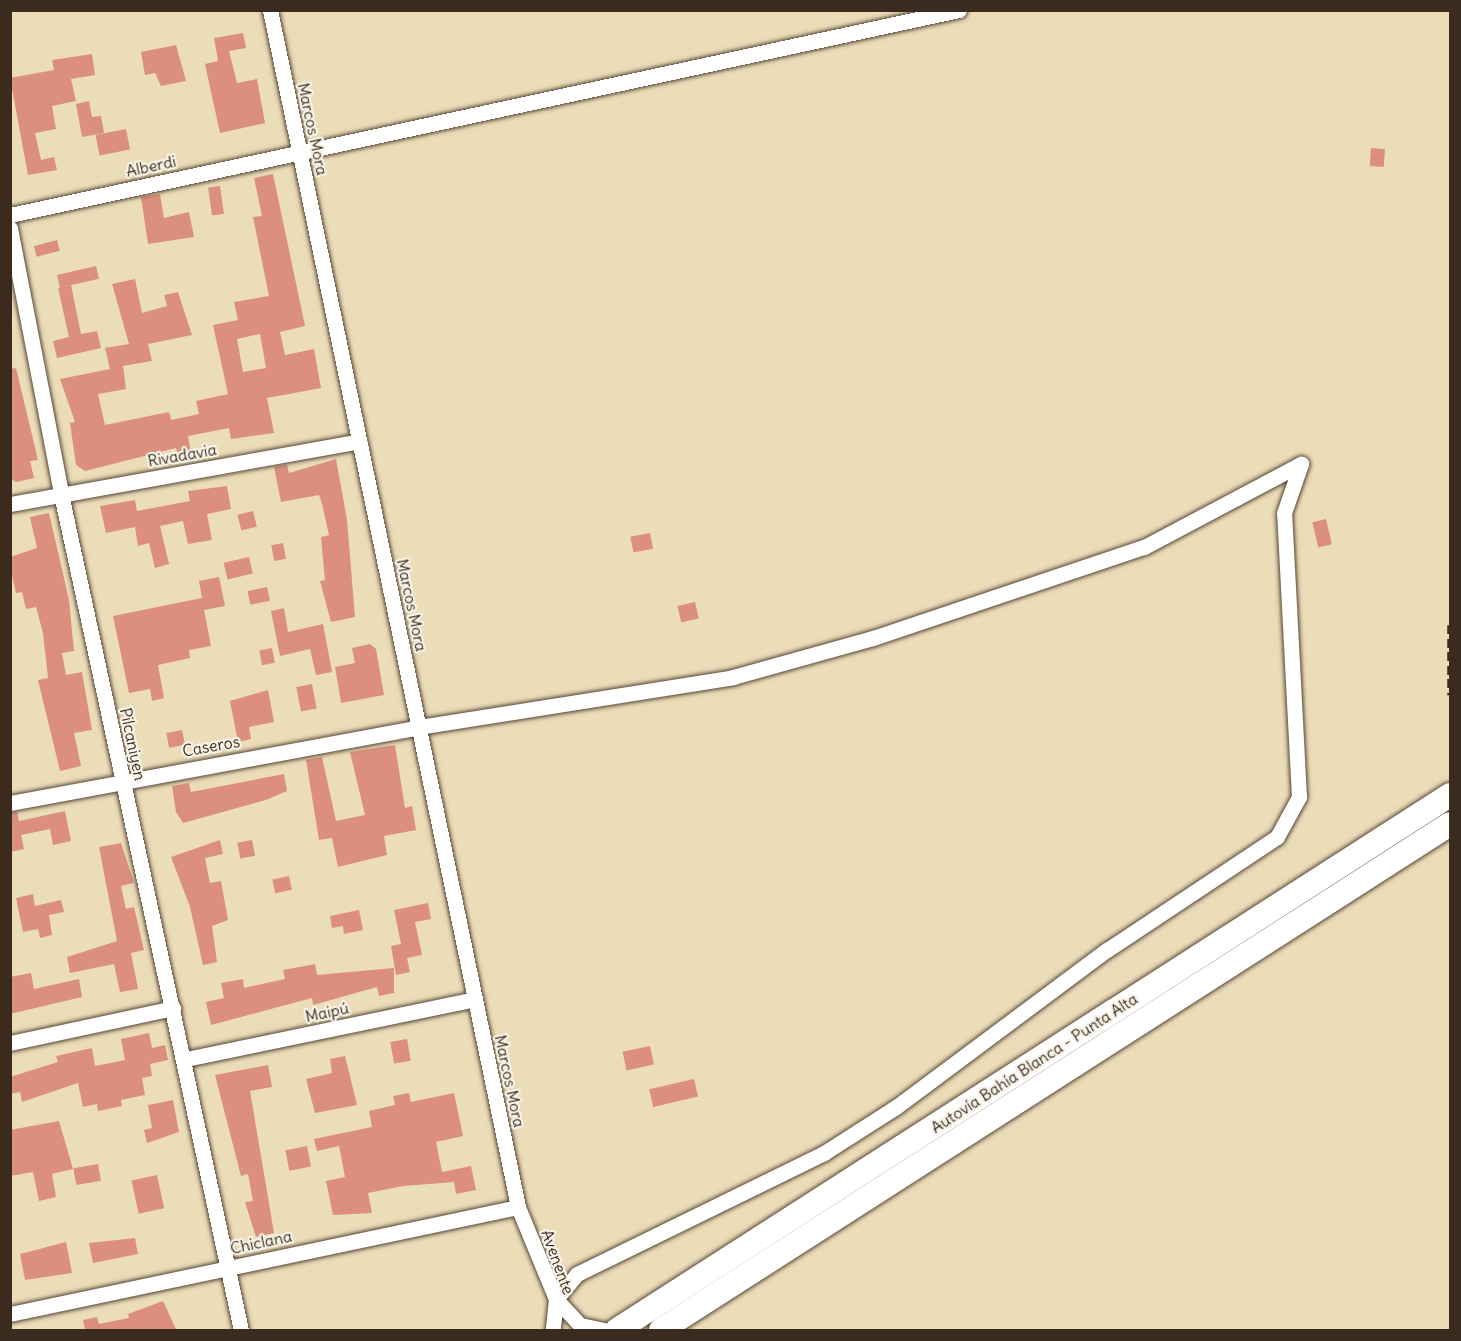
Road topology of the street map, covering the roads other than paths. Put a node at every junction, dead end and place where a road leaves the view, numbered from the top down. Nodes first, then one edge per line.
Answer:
1 (270, 10) edge
2 (959, 10) edge
3 (299, 152) junction
4 (10, 215) edge
5 (10, 228) edge
6 (359, 441) junction
7 (61, 494) junction
8 (10, 504) edge
9 (418, 727) junction
10 (123, 781) junction
11 (1450, 795) edge
12 (10, 803) edge
13 (1450, 824) edge
14 (475, 999) junction
15 (173, 1008) junction
16 (10, 1043) edge
17 (186, 1059) junction
18 (518, 1207) junction
19 (226, 1267) junction
20 (556, 1299) junction
21 (10, 1314) edge
22 (677, 1327) edge
23 (241, 1330) edge
24 (553, 1330) edge
25 (604, 1330) edge
26 (617, 1330) edge

1 - 3 street, Marcos Mora
2 - 3 street, Alberdi
3 - 4 street, Alberdi
3 - 6 street, Marcos Mora
5 - 7 street, Pilcaniyen
6 - 7 street, Rivadavia
6 - 9 street, Marcos Mora
7 - 8 street, Rivadavia
7 - 10 street, Pilcaniyen
9 - 10 street, Caseros
9 - 14 street, Marcos Mora
9 - 20 street, Caseros
10 - 12 street, Caseros
10 - 15 street, Pilcaniyen
11 - 26 main road, Autovía Bahía Blanca - Punta Alta
13 - 22 main road, Autovía Bahía Blanca - Punta Alta
14 - 17 street, Maipú
14 - 18 street, Marcos Mora
15 - 16 street
15 - 17 street, Pilcaniyen
17 - 19 street, Pilcaniyen
18 - 19 street, Chiclana
18 - 20 street, Avenente
19 - 21 street, Chiclana
19 - 23 street, Pilcaniyen
20 - 24 street, Avenente
20 - 25 street

